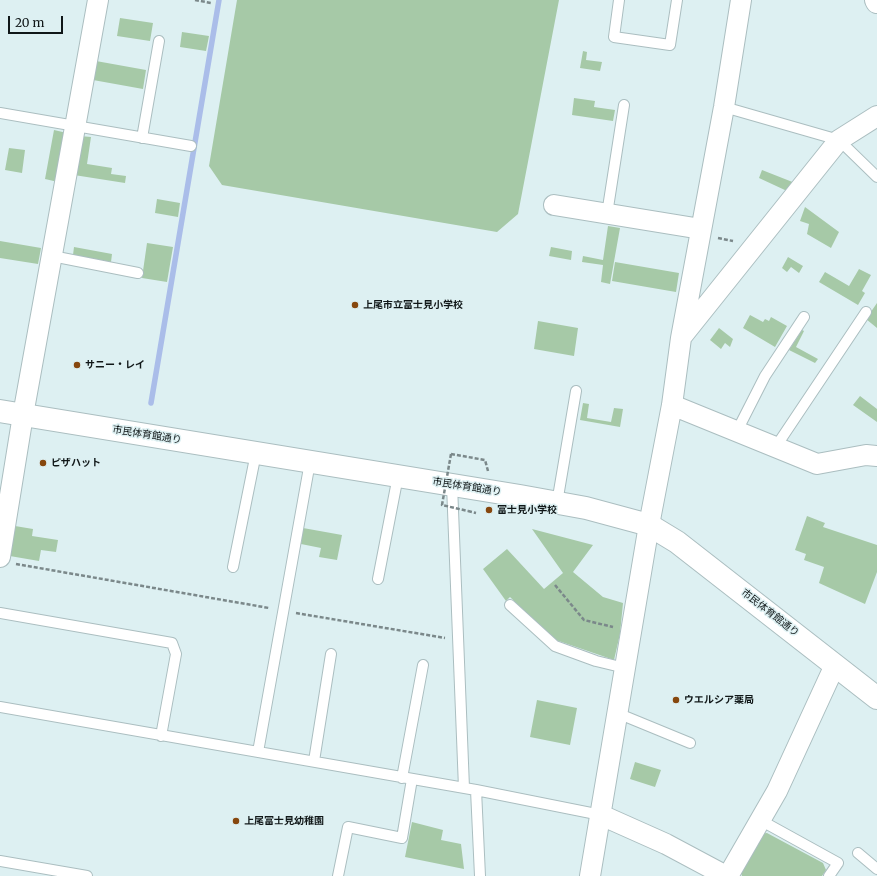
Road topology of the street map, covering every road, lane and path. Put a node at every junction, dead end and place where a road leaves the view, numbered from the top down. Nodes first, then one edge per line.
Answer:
1 (98, 0) edge
2 (195, 0) edge
3 (620, 0) edge
4 (677, 0) edge
5 (741, 0) edge
6 (211, 3) dead end
7 (158, 41) dead end
8 (624, 105) dead end
9 (724, 107) junction
10 (0, 113) edge
11 (877, 116) edge
12 (76, 126) junction
13 (142, 138) junction
14 (838, 140) junction
15 (191, 146) dead end
16 (877, 177) edge
17 (554, 205) dead end
18 (607, 214) junction
19 (700, 232) junction
20 (753, 247) junction
21 (52, 256) junction
22 (138, 273) dead end
23 (866, 312) dead end
24 (804, 317) dead end
25 (681, 338) junction
26 (576, 391) dead end
27 (672, 405) junction
28 (0, 411) edge
29 (24, 415) junction
30 (737, 432) junction
31 (775, 448) junction
32 (256, 453) junction
33 (877, 456) edge
34 (310, 462) junction
35 (488, 473) dead end
36 (398, 476) junction
37 (452, 485) junction
38 (557, 503) junction
39 (476, 513) dead end
40 (649, 525) junction
41 (4, 560) edge
42 (233, 567) dead end
43 (378, 579) dead end
44 (555, 584) dead end
45 (510, 605) dead end
46 (284, 610) junction
47 (0, 613) edge
48 (631, 632) junction
49 (459, 640) junction
50 (331, 654) dead end
51 (423, 665) dead end
52 (835, 665) junction
53 (625, 668) junction
54 (877, 698) edge
55 (0, 707) edge
56 (618, 713) junction
57 (161, 736) junction
58 (690, 743) dead end
59 (258, 752) junction
60 (314, 761) junction
61 (407, 778) junction
62 (464, 788) junction
63 (476, 790) junction
64 (601, 815) junction
65 (760, 820) junction
66 (858, 853) dead end
67 (0, 861) edge
68 (877, 869) edge
69 (64, 874) edge
70 (86, 876) edge
71 (338, 876) edge
72 (480, 876) edge
73 (590, 876) edge
74 (727, 876) edge
75 (829, 876) edge

1 - 12 street
2 - 6 path
3 - 4 lane
5 - 9 street
7 - 13 lane
8 - 18 lane
9 - 14 lane
9 - 19 street
10 - 12 lane
11 - 14 street
12 - 13 lane
12 - 21 street
13 - 15 lane
14 - 16 lane
14 - 20 street
17 - 18 street
18 - 19 street
19 - 20 path
19 - 25 street
20 - 25 street
21 - 22 lane
21 - 29 street
23 - 31 lane
24 - 30 lane
25 - 27 street
26 - 38 lane
27 - 30 street
27 - 40 street
28 - 29 street, 市民体育館通り
29 - 32 street, 市民体育館通り
29 - 41 street
30 - 31 street
31 - 33 street
32 - 34 street, 市民体育館通り
32 - 42 lane
34 - 36 street, 市民体育館通り
34 - 46 lane
35 - 39 path, bridge
36 - 37 street, 市民体育館通り
36 - 43 lane
37 - 38 street, 市民体育館通り
37 - 49 lane
38 - 40 street, 市民体育館通り
40 - 48 street
40 - 52 street, 市民体育館通り
41 - 46 path
44 - 48 path
45 - 53 lane
46 - 49 path
46 - 59 lane
47 - 57 lane
48 - 53 street
49 - 62 lane
50 - 60 lane
51 - 61 lane
52 - 54 street, 市民体育館通り
52 - 65 street
53 - 56 street
55 - 57 lane
56 - 58 lane
56 - 64 street
57 - 59 lane
59 - 60 lane
60 - 61 lane
61 - 62 lane
61 - 71 lane
62 - 63 lane
63 - 64 lane
63 - 72 lane
64 - 73 street
64 - 74 street
65 - 74 street
65 - 75 lane
66 - 68 lane
67 - 69 lane
69 - 70 lane

